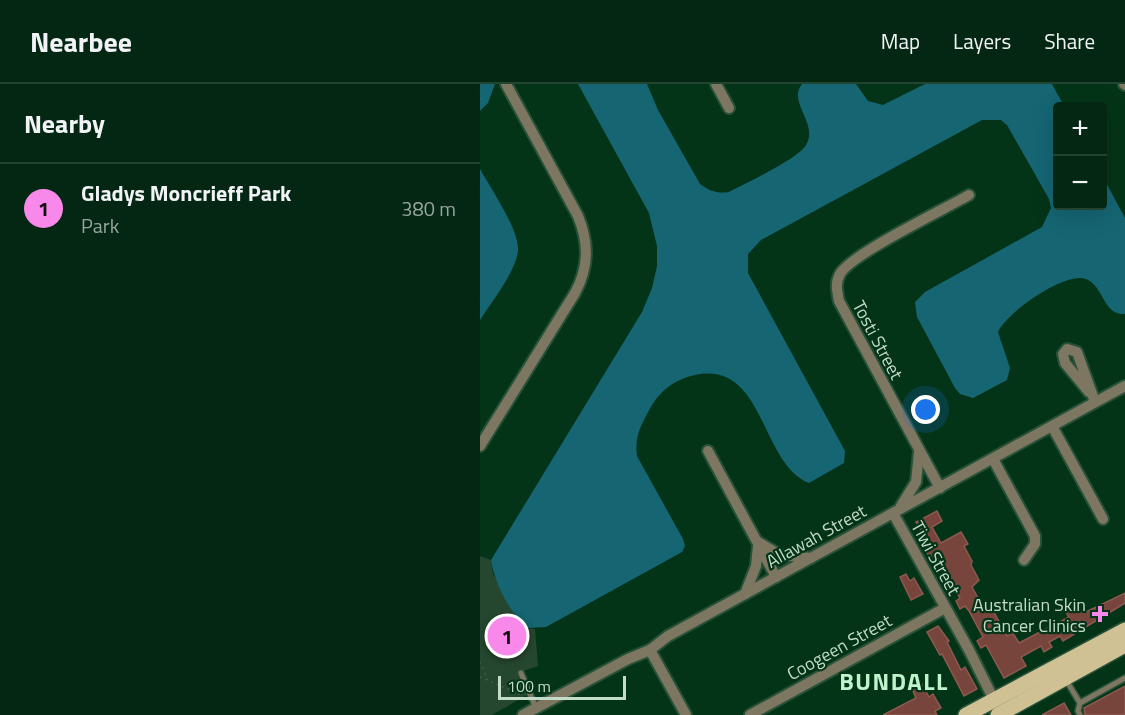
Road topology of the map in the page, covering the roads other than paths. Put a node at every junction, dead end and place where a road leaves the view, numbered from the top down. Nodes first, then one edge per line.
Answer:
1 (506, 84) edge
2 (716, 84) edge
3 (729, 108) dead end
4 (969, 195) dead end
5 (1125, 386) edge
6 (1089, 392) dead end
7 (1095, 402) junction
8 (1052, 426) junction
9 (480, 446) edge
10 (919, 450) junction
11 (708, 451) dead end
12 (993, 459) junction
13 (940, 488) junction
14 (895, 512) junction
15 (1103, 519) dead end
16 (756, 540) junction
17 (812, 558) junction
18 (1024, 560) dead end
19 (776, 577) junction
20 (744, 594) junction
21 (945, 608) junction
22 (1125, 630) edge
23 (1125, 645) edge
24 (650, 650) junction
25 (521, 673) dead end
26 (1066, 678) junction
27 (1125, 678) edge
28 (1080, 703) junction
29 (536, 708) junction
30 (999, 712) edge
31 (523, 715) edge
32 (686, 715) edge
33 (750, 715) edge
34 (966, 715) edge
35 (1080, 715) edge

1 - 9 street
2 - 3 street
4 - 10 street, Tosti Street
5 - 7 street, Allawah Street
6 - 7 street
7 - 8 street, Allawah Street
8 - 12 street, Allawah Street
8 - 15 street
10 - 13 street, Tosti Street
10 - 14 street
11 - 16 street
12 - 13 street, Allawah Street
12 - 18 street
13 - 14 street, Allawah Street
14 - 17 street, Allawah Street
14 - 21 street, Tiwi Street
16 - 17 street
16 - 19 street
16 - 20 street
17 - 19 street, Allawah Street
19 - 20 street, Allawah Street
20 - 24 street, Allawah Street
21 - 30 street, Tiwi Street
21 - 33 street, Coogeen Street
22 - 30 main road
23 - 26 main road
24 - 29 street, Allawah Street
24 - 32 street
25 - 29 lane
26 - 28 lane
26 - 30 main road
27 - 28 lane
28 - 35 lane
29 - 31 street, Allawah Street
30 - 34 main road

